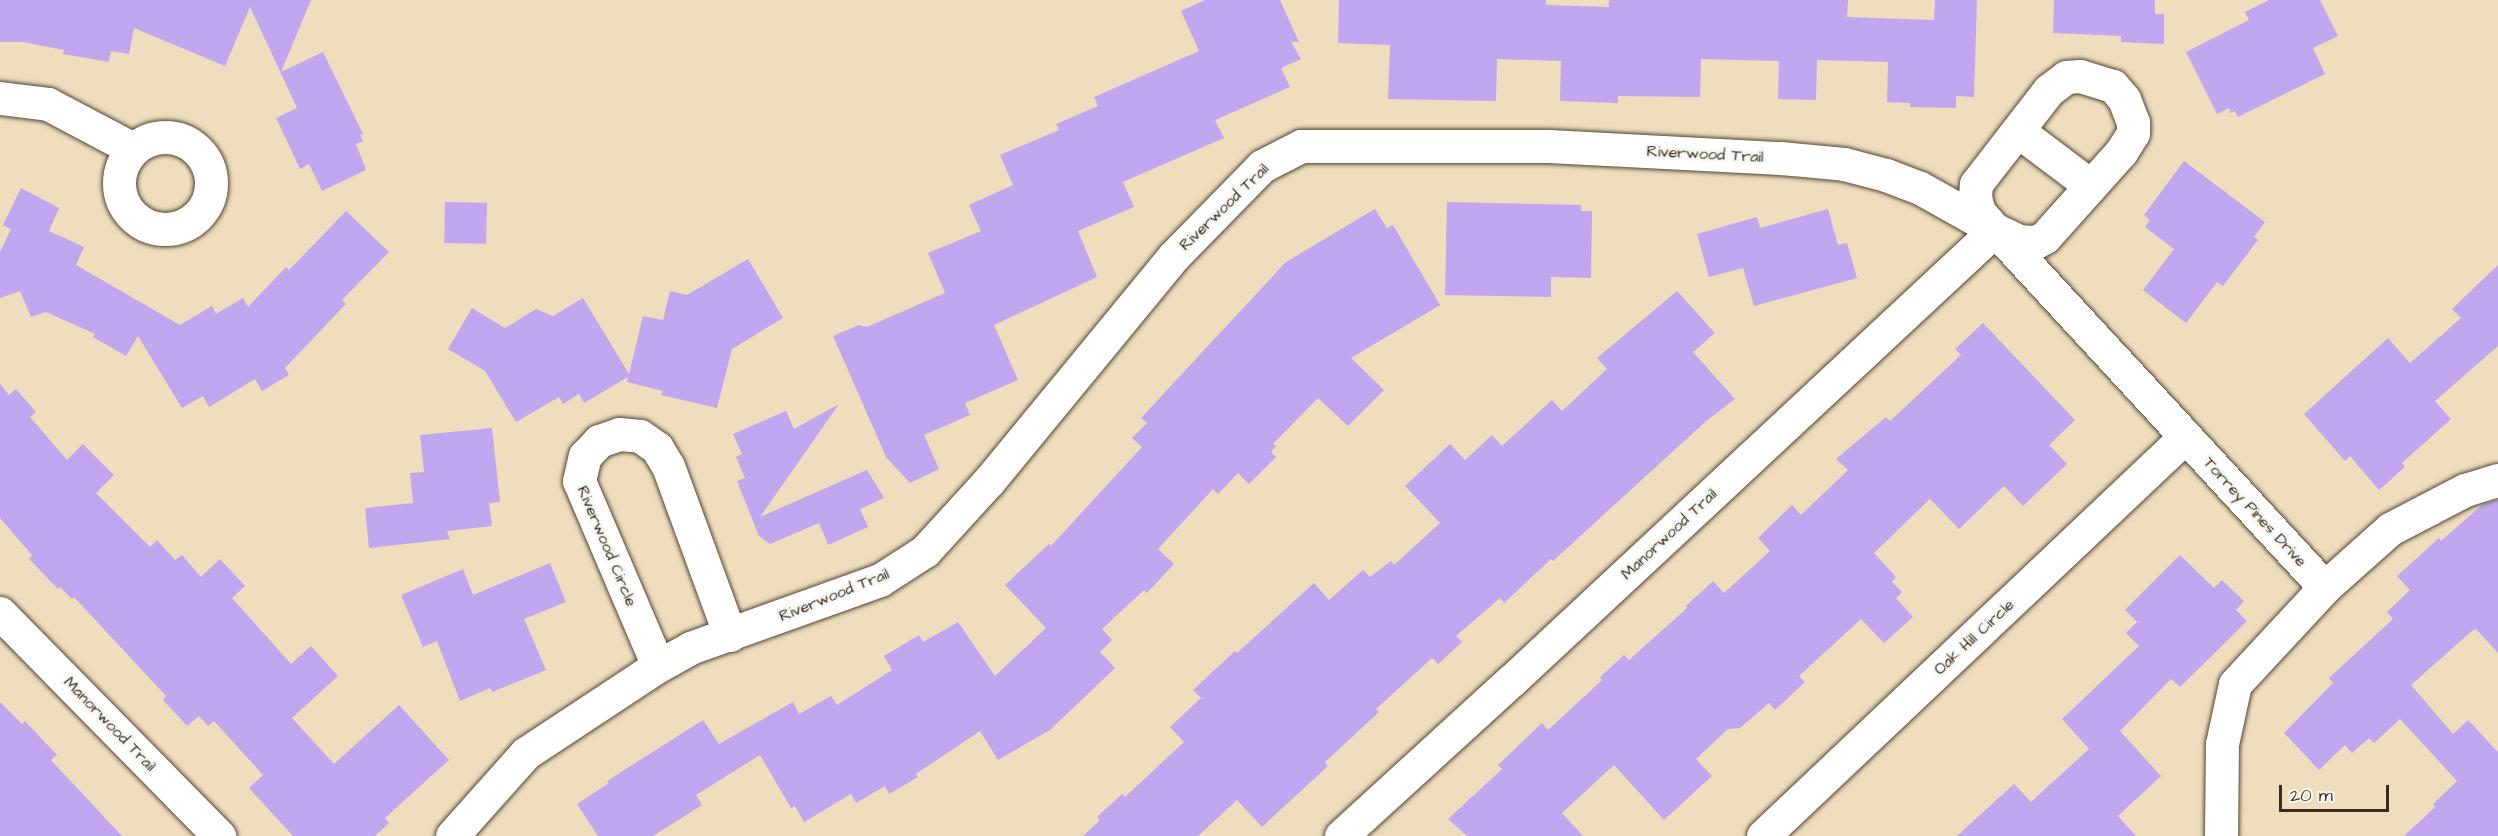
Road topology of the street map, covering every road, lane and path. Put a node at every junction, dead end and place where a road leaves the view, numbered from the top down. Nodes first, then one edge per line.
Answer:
1 (0, 98) edge
2 (2018, 131) junction
3 (133, 149) dead end
4 (2091, 186) junction
5 (1995, 230) junction
6 (2185, 437) junction
7 (2498, 480) edge
8 (2325, 587) junction
9 (0, 613) edge
10 (730, 635) junction
11 (658, 666) junction
12 (219, 836) edge
13 (452, 836) edge
14 (1341, 836) edge
15 (1763, 836) edge
16 (2221, 836) edge

1 - 3 street
2 - 4 street
2 - 4 street
2 - 5 street
4 - 5 street
5 - 6 street, Riverwood Trail
5 - 10 street, Riverwood Trail
5 - 14 street, Manorwood Trail
6 - 8 street, Torrey Pines Drive
6 - 15 street, Oak Hill Circle
7 - 8 street
8 - 16 street
9 - 12 street, Manorwood Trail
10 - 11 street, Riverwood Trail
10 - 11 street, Riverwood Circle
11 - 13 street, Riverwood Trail

